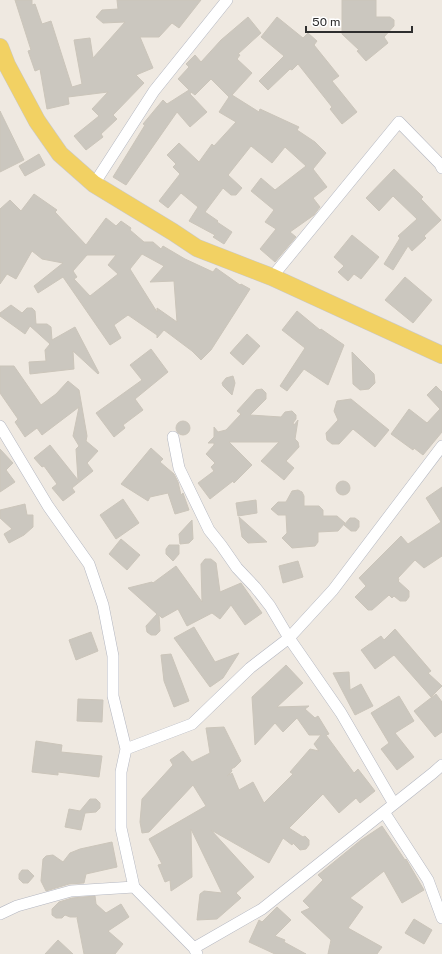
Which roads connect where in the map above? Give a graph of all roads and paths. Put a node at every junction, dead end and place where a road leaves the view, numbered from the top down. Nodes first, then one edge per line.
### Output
1 (227, 0) edge
2 (0, 47) edge
3 (442, 168) edge
4 (94, 184) junction
5 (272, 277) junction
6 (442, 355) edge
7 (0, 426) edge
8 (174, 437) dead end
9 (442, 446) edge
10 (289, 638) junction
11 (126, 749) junction
12 (442, 764) edge
13 (394, 804) junction
14 (384, 812) junction
15 (134, 887) junction
16 (0, 914) edge
17 (442, 918) edge
18 (195, 951) edge

1 - 4 street
2 - 4 main road
3 - 5 street
4 - 5 main road
5 - 6 main road
7 - 11 street
8 - 10 street
9 - 10 street
10 - 11 street
10 - 13 street
11 - 15 street
12 - 13 street
13 - 14 street
14 - 17 street
14 - 18 street
15 - 16 street
15 - 18 street

